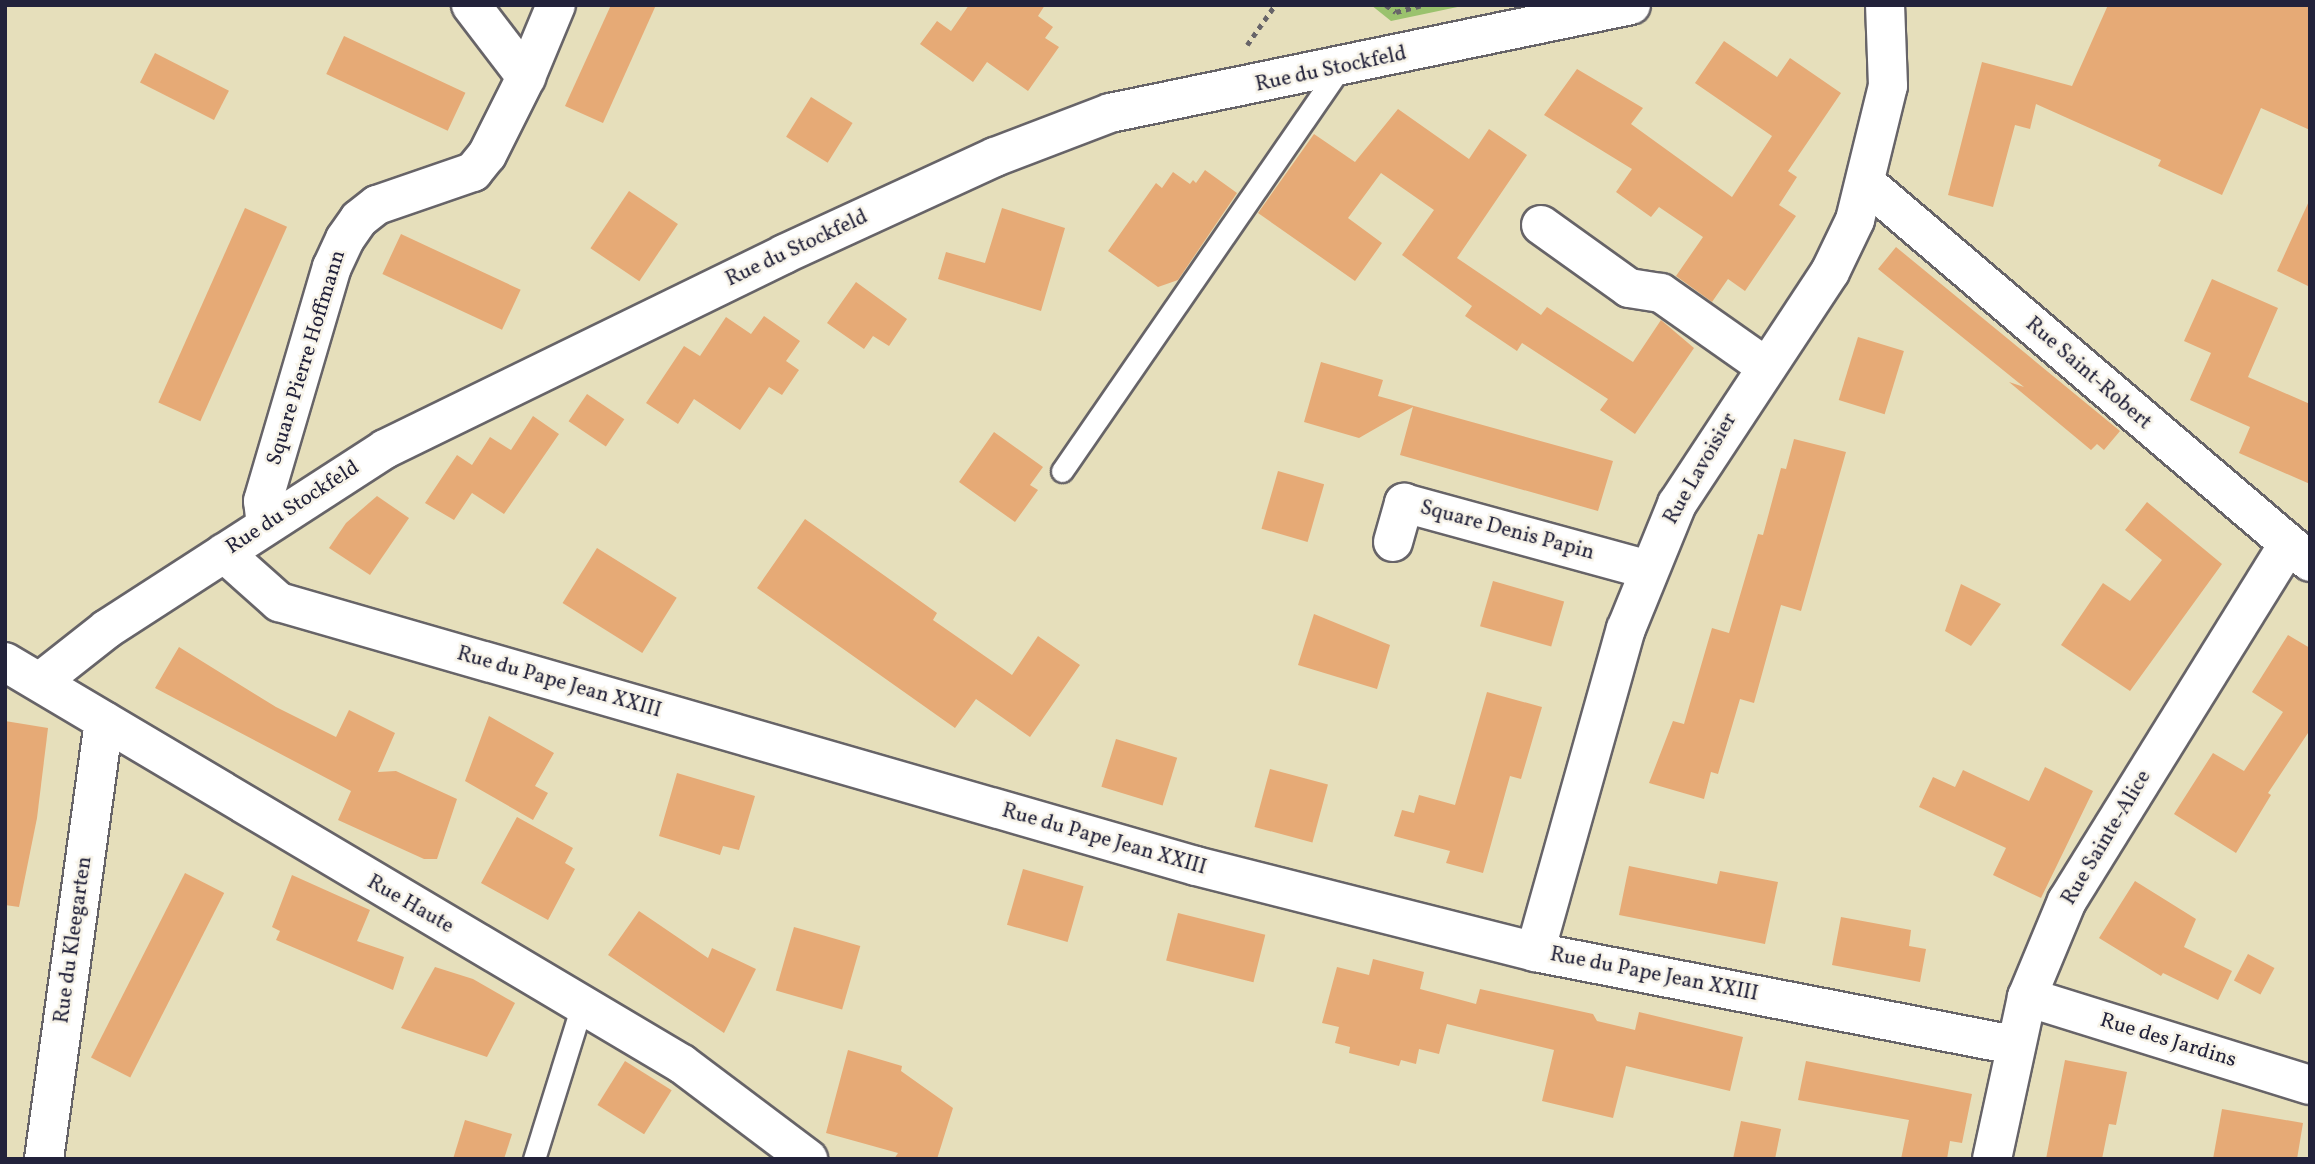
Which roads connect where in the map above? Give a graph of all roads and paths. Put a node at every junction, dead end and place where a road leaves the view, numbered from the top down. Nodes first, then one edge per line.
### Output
1 (471, 5) edge
2 (556, 5) edge
3 (1386, 5) edge
4 (1423, 5) edge
5 (1631, 5) edge
6 (1885, 5) edge
7 (1339, 69) junction
8 (526, 76) junction
9 (1867, 184) junction
10 (1541, 225) dead end
11 (1765, 366) junction
12 (1062, 471) dead end
13 (266, 525) junction
14 (1393, 542) dead end
15 (224, 553) junction
16 (2299, 554) edge
17 (1649, 570) junction
18 (5, 662) edge
19 (41, 681) junction
20 (104, 721) junction
21 (1535, 952) junction
22 (2027, 997) junction
23 (582, 1005) junction
24 (2014, 1045) junction
25 (2310, 1085) edge
26 (44, 1159) edge
27 (534, 1159) edge
28 (808, 1159) edge
29 (1992, 1159) edge

1 - 8 street
2 - 8 street, Square Pierre Hoffmann
3 - 4 path
5 - 7 street, Rue du Stockfeld
6 - 9 street, Rue Lavoisier
7 - 12 lane
7 - 13 street, Rue du Stockfeld
8 - 13 street, Square Pierre Hoffmann
9 - 11 street, Rue Lavoisier
9 - 16 street, Rue Saint-Robert
10 - 11 street
11 - 17 street, Rue Lavoisier
13 - 15 street, Rue du Stockfeld
14 - 17 street, Square Denis Papin
15 - 19 street, Rue du Stockfeld
15 - 21 street, Rue du Pape Jean XXIII
16 - 22 street, Rue Sainte-Alice
17 - 21 street, Rue Lavoisier
18 - 19 street, Rue Haute
19 - 20 street, Rue Haute
20 - 23 street, Rue Haute
20 - 26 street, Rue du Kleegarten
21 - 24 street, Rue du Pape Jean XXIII
22 - 24 street, Rue Sainte-Alice
22 - 25 street, Rue des Jardins
23 - 27 lane
23 - 28 street, Rue Haute
24 - 29 street, Rue Sainte-Alice

